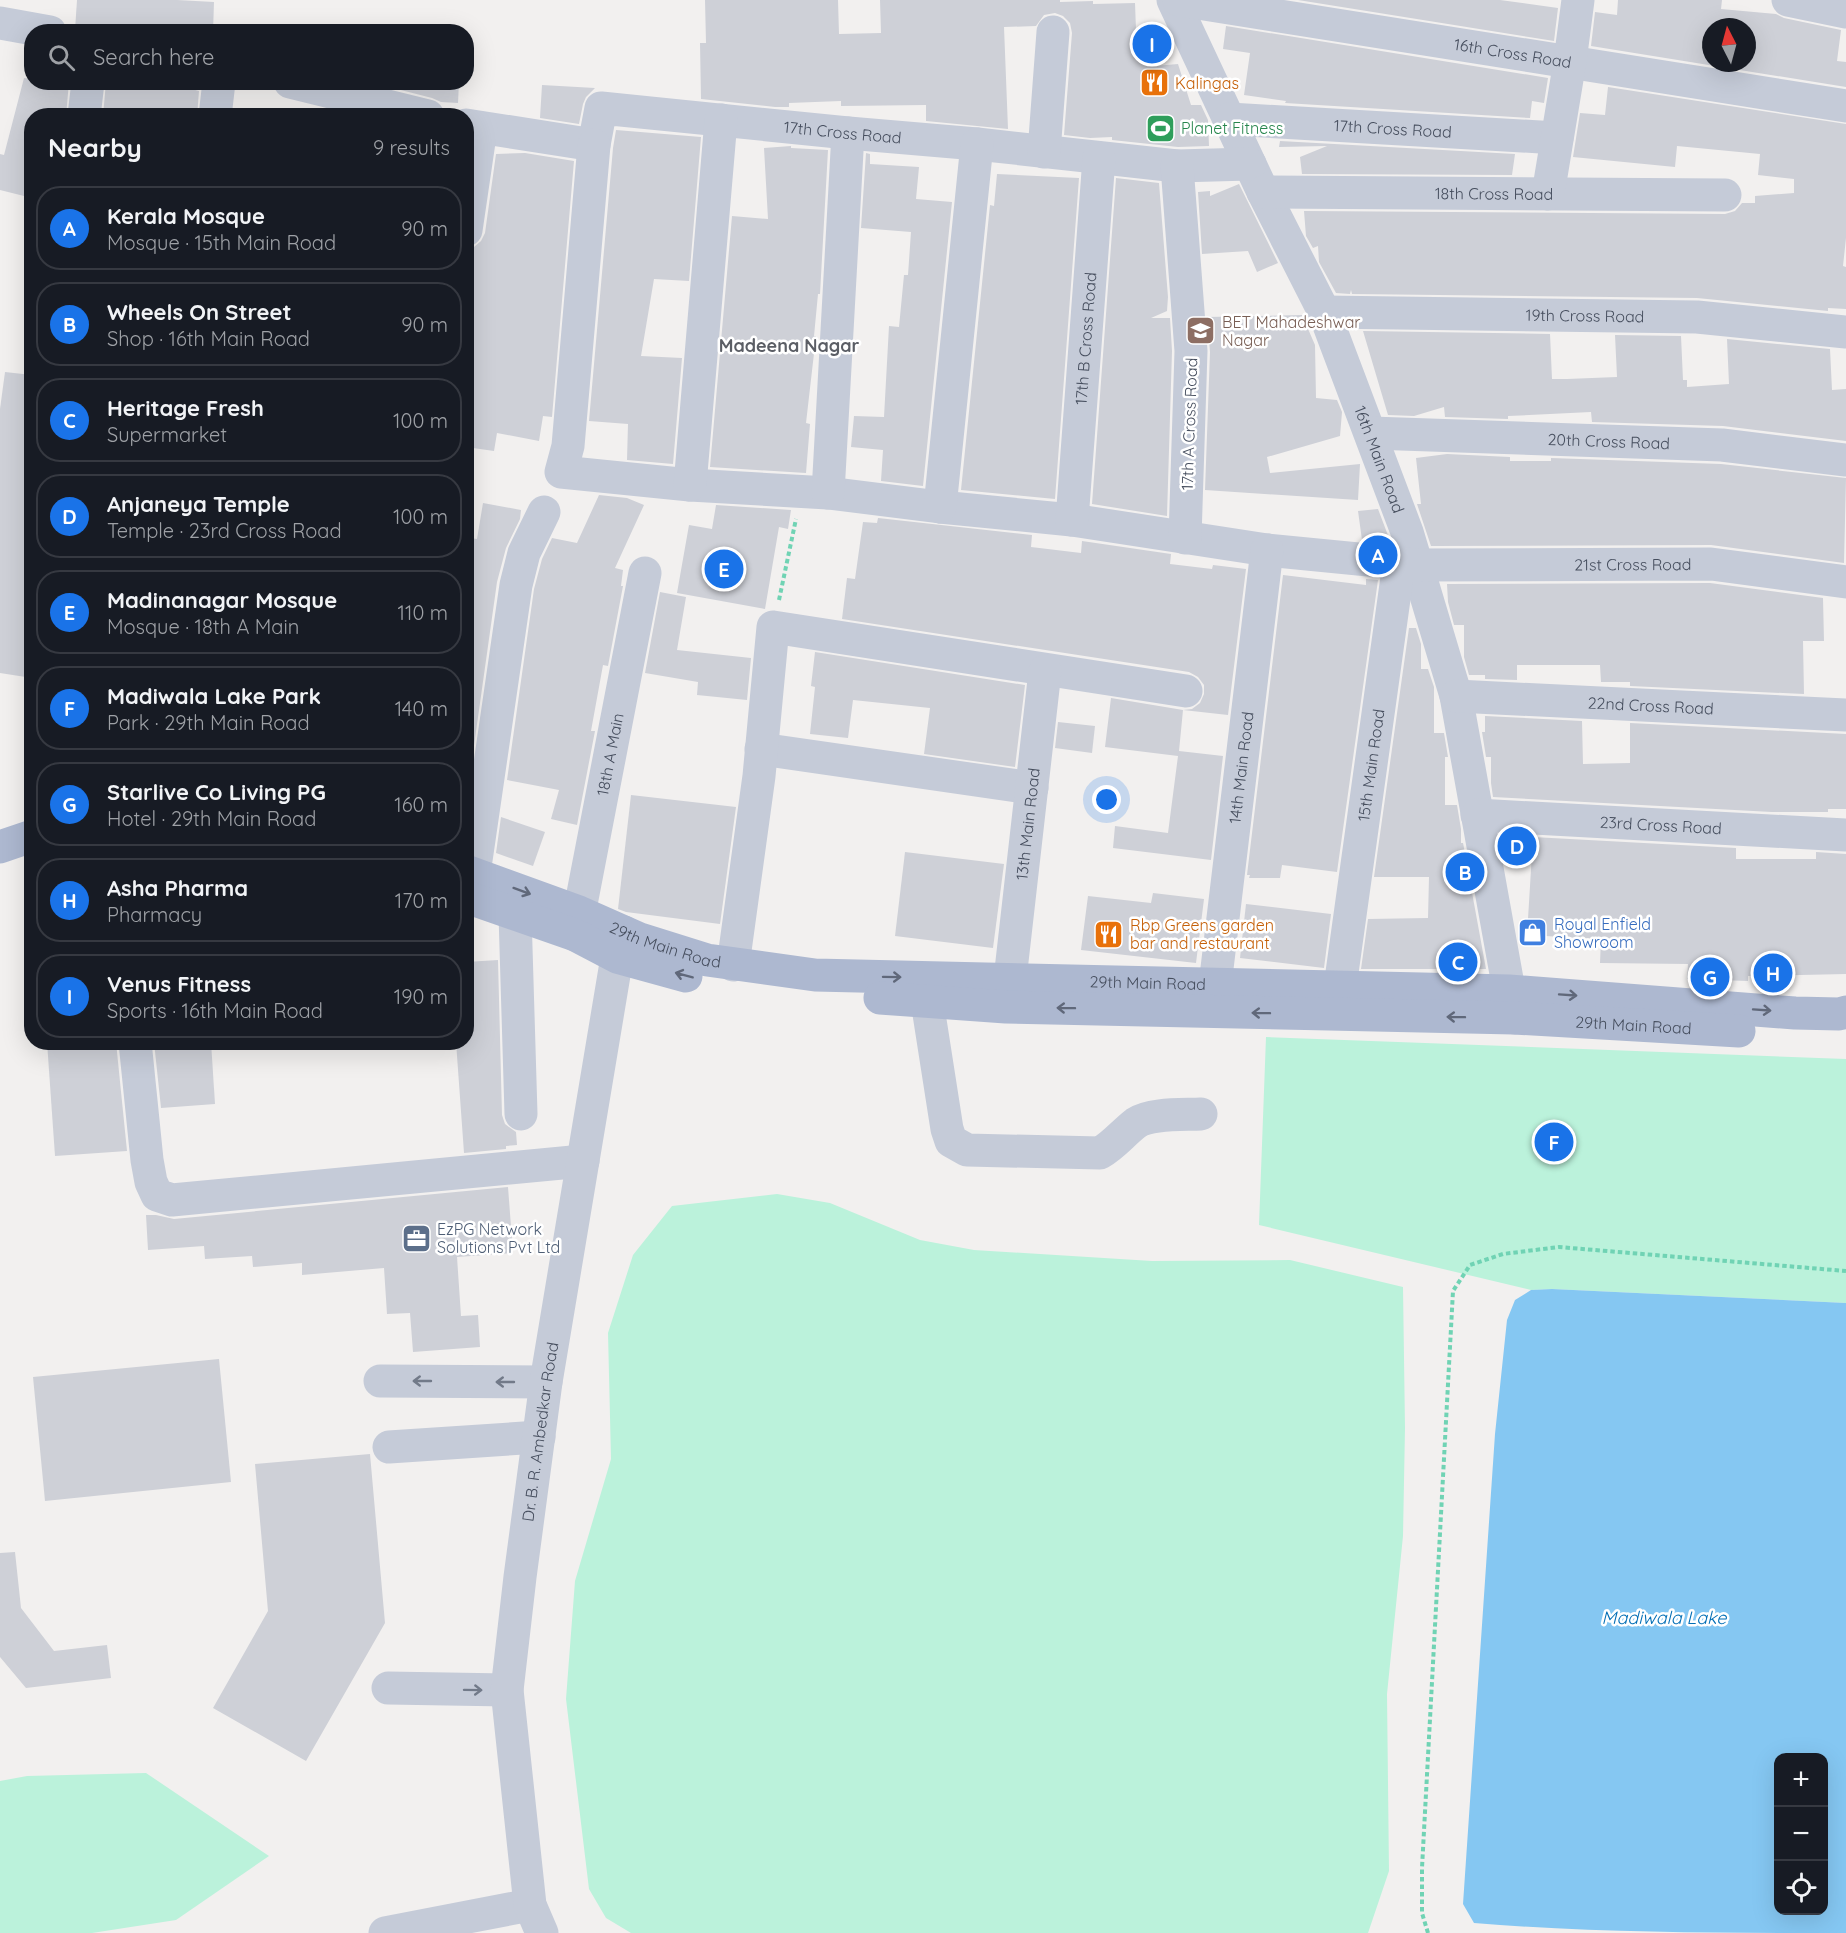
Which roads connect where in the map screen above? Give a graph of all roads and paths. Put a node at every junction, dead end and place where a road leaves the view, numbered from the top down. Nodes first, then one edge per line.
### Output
1 (1173, 0) edge
2 (1179, 0) edge
3 (1578, 0) edge
4 (1788, 0) edge
5 (1846, 12) edge
6 (0, 23) edge
7 (24, 27) edge
8 (1053, 32) dead end
9 (1570, 61) junction
10 (87, 90) edge
11 (218, 90) edge
12 (314, 90) edge
13 (1846, 106) edge
14 (85, 108) edge
15 (216, 108) edge
16 (367, 108) edge
17 (1229, 119) junction
18 (721, 120) junction
19 (474, 126) edge
20 (848, 133) junction
21 (1557, 138) junction
22 (976, 144) junction
23 (594, 145) junction
24 (1044, 152) junction
25 (1099, 158) junction
26 (1177, 166) junction
27 (1257, 178) junction
28 (1548, 194) junction
29 (1725, 195) dead end
30 (1324, 312) junction
31 (1846, 332) edge
32 (1371, 433) junction
33 (1846, 460) edge
34 (690, 485) junction
35 (815, 493) junction
36 (940, 507) junction
37 (544, 512) dead end
38 (1072, 520) junction
39 (1185, 538) junction
40 (1268, 550) junction
41 (1408, 564) junction
42 (645, 573) dead end
43 (1846, 582) edge
44 (773, 627) junction
45 (1046, 671) junction
46 (1186, 691) dead end
47 (1456, 696) junction
48 (1846, 715) edge
49 (761, 749) junction
50 (1032, 788) junction
51 (1477, 815) junction
52 (24, 816) edge
53 (0, 824) edge
54 (1846, 835) edge
55 (24, 839) edge
56 (0, 848) edge
57 (474, 850) edge
58 (474, 883) edge
59 (474, 885) edge
60 (515, 914) junction
61 (577, 923) junction
62 (621, 945) junction
63 (733, 965) junction
64 (1010, 979) junction
65 (1215, 985) junction
66 (1340, 987) junction
67 (927, 1001) junction
68 (1512, 1005) junction
69 (1846, 1012) edge
70 (1846, 1034) edge
71 (136, 1050) edge
72 (520, 1114) dead end
73 (1201, 1114) dead end
74 (583, 1161) junction
75 (1846, 1271) edge
76 (380, 1381) dead end
77 (546, 1382) junction
78 (539, 1437) junction
79 (389, 1447) dead end
80 (388, 1688) dead end
81 (507, 1690) junction
82 (536, 1919) edge
83 (385, 1933) edge
84 (1428, 1933) edge

1 - 17 street, 16th Main Road
2 - 9 street, 16th Cross Road
3 - 9 street
4 - 5 street
6 - 7 street
8 - 24 street
9 - 13 street, 16th Cross Road
9 - 21 street
10 - 14 street
11 - 15 street
12 - 16 street
17 - 21 street, 17th Cross Road
17 - 27 street, 16th Main Road
18 - 20 street, 17th Cross Road
18 - 23 street, 17th Cross Road
18 - 34 street
19 - 23 street
20 - 22 street, 17th Cross Road
20 - 35 street
21 - 28 street
22 - 24 street, 17th Cross Road
22 - 36 street
23 - 34 street, 21st Cross Road
24 - 25 street, 17th Cross Road
25 - 26 street, 17th Cross Road
25 - 38 street, 17th B Cross Road
26 - 27 street, 17th Cross Road
26 - 39 street, 17th A Cross Road
27 - 28 street, 18th Cross Road
27 - 30 street, 16th Main Road
28 - 29 street, 18th Cross Road
30 - 31 street, 19th Cross Road
30 - 32 street, 16th Main Road
32 - 33 street, 20th Cross Road
32 - 41 street, 16th Main Road
34 - 35 street, 21st Cross Road
35 - 36 street, 21st Cross Road
35 - 44 path
36 - 38 street, 21st Cross Road
37 - 57 street
38 - 39 street, 21st Cross Road
39 - 40 street, 21st Cross Road
40 - 41 street, 21st Cross Road
40 - 65 street, 14th Main Road
41 - 43 street, 21st Cross Road
41 - 47 street, 16th Main Road
41 - 66 street, 15th Main Road
42 - 61 street, 18th A Main
44 - 45 street
44 - 49 street
45 - 46 street
45 - 50 street, 13th Main Road
47 - 48 street, 22nd Cross Road
47 - 51 street, 16th Main Road
49 - 50 street
49 - 63 street
50 - 64 street, 13th Main Road
51 - 54 street, 23rd Cross Road
51 - 68 street, 16th Main Road
52 - 53 main road
55 - 56 main road
58 -> 61 main road, 29th Main Road
59 - 60 main road, 29th Main Road
60 - 61 main road, 29th Main Road
60 - 72 street
61 - 62 main road, 29th Main Road
62 - 63 main road, 29th Main Road
67 -> 62 main road, 29th Main Road
62 - 74 street, Dr. B. R. Ambedkar Road
63 -> 64 main road, 29th Main Road
64 - 65 main road, 29th Main Road
65 - 66 main road, 29th Main Road
66 - 68 main road, 29th Main Road
68 -> 67 main road, 29th Main Road
67 - 73 street
68 -> 69 main road, 29th Main Road
68 - 70 main road, 29th Main Road
71 - 74 street
74 - 77 street, Dr. B. R. Ambedkar Road
75 - 84 path
77 -> 76 street
77 - 78 street, Dr. B. R. Ambedkar Road
78 - 79 street
78 - 81 street, Dr. B. R. Ambedkar Road
80 -> 81 street
81 - 82 street, Dr. B. R. Ambedkar Road
82 - 83 street

